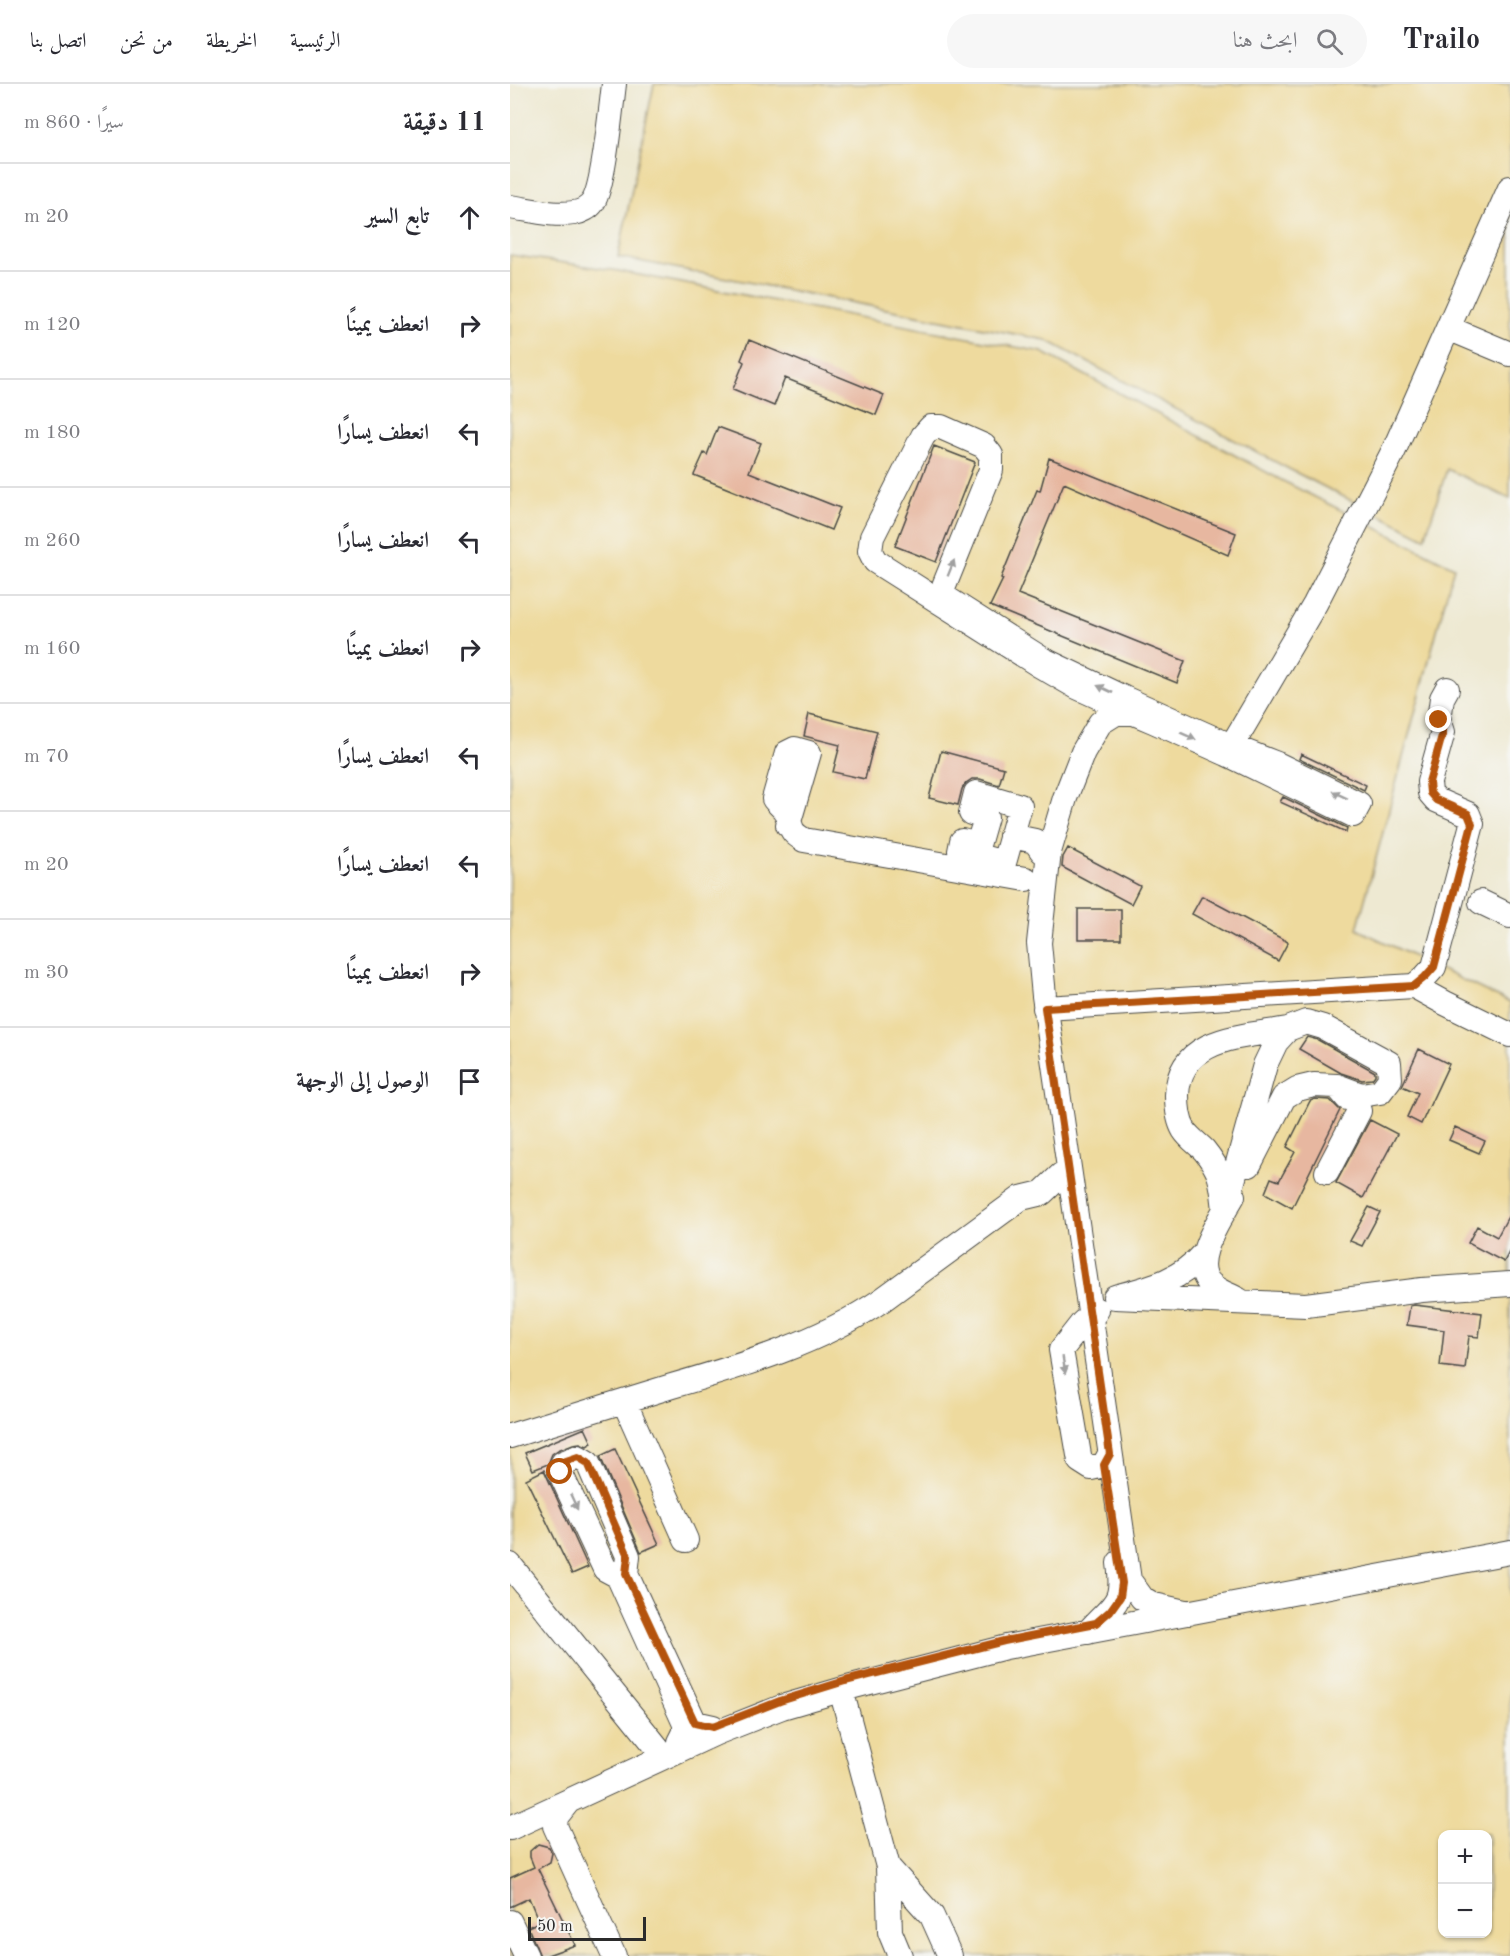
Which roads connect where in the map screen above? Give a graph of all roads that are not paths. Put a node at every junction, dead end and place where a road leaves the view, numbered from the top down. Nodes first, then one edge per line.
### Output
1 (614, 84) edge
2 (1510, 188) edge
3 (510, 207) edge
4 (1448, 328) junction
5 (1510, 354) edge
6 (1077, 687) junction
7 (1447, 689) dead end
8 (1134, 713) junction
9 (1229, 750) junction
10 (789, 825) dead end
11 (1011, 836) dead end
12 (1041, 843) junction
13 (1034, 882) junction
14 (1481, 902) dead end
15 (1510, 916) edge
16 (1414, 986) junction
17 (1045, 1008) junction
18 (1288, 1029) junction
19 (1510, 1035) edge
20 (1337, 1086) junction
21 (1380, 1092) junction
22 (1359, 1111) junction
23 (1328, 1172) dead end
24 (1061, 1175) junction
25 (1226, 1210) junction
26 (1203, 1254) junction
27 (1083, 1270) junction
28 (1510, 1284) edge
29 (1115, 1298) junction
30 (1243, 1302) junction
31 (1087, 1321) junction
32 (624, 1401) junction
33 (510, 1436) edge
34 (1107, 1459) junction
35 (686, 1540) dead end
36 (1510, 1545) edge
37 (1510, 1552) edge
38 (510, 1565) edge
39 (1182, 1611) junction
40 (1092, 1627) junction
41 (841, 1692) junction
42 (713, 1727) junction
43 (670, 1747) junction
44 (567, 1803) junction
45 (516, 1823) edge
46 (888, 1867) junction
47 (510, 1922) edge
48 (526, 1956) edge
49 (607, 1956) edge
50 (614, 1956) edge
51 (900, 1956) edge
52 (950, 1956) edge

1 - 3 street
2 - 4 street
4 - 5 street
4 - 9 street
6 - 8 street
9 -> 6 street
6 - 12 street
7 - 16 street
8 -> 9 street
8 - 17 street
10 - 13 street
11 - 12 street
12 - 13 street
13 - 24 street
14 - 15 street
16 - 17 street
16 - 19 street
17 - 27 street
18 - 21 street
18 - 25 street
18 - 25 street
20 - 21 street
20 - 22 street
20 - 25 street
21 - 22 street
22 - 23 street
24 - 31 street
24 - 32 street
25 - 26 street
26 - 29 street
26 - 30 street
27 - 29 street
27 - 31 street
28 - 30 street
29 - 30 street
29 - 31 street
31 - 34 street
32 - 33 street
32 - 35 street
34 - 39 street
34 - 40 street
36 - 39 street
37 - 39 street
38 - 43 street
39 - 40 street
40 - 41 street
40 - 42 street
41 - 44 street
41 - 46 street
42 - 43 street
42 -> 43 street
43 - 45 street
44 - 45 street
44 - 50 street
45 - 49 street
46 - 51 street
46 - 52 street
47 - 48 street

